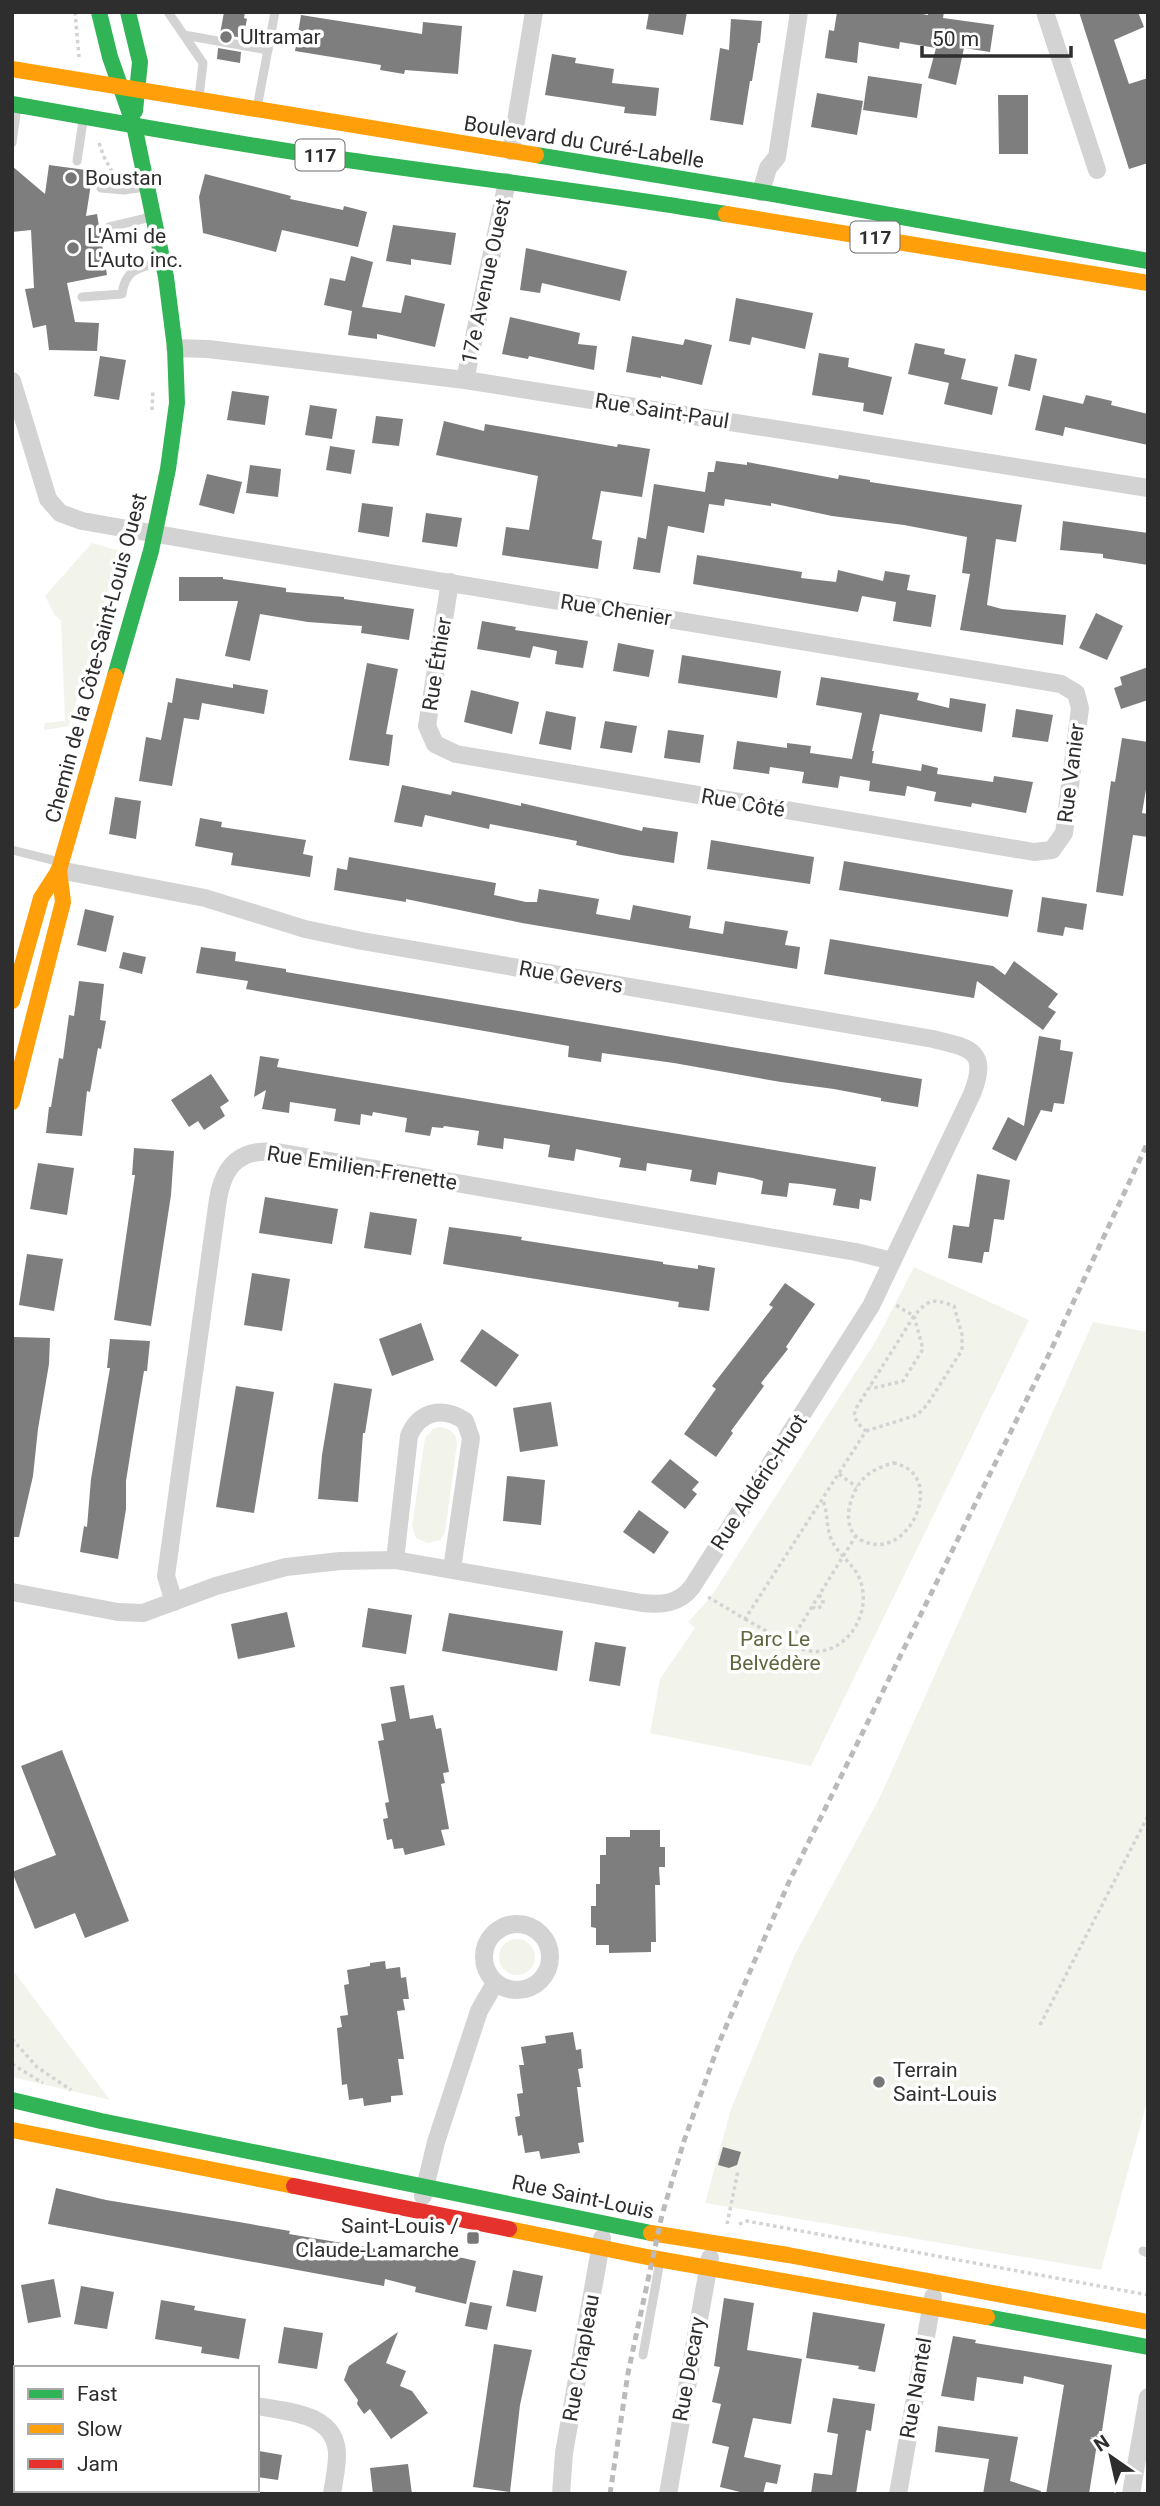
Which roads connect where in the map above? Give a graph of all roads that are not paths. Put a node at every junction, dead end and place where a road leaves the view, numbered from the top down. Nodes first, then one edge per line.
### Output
1 (99, 12) edge
2 (128, 12) edge
3 (168, 12) edge
4 (275, 12) edge
5 (534, 12) edge
6 (799, 12) edge
7 (1045, 12) edge
8 (184, 36) junction
9 (268, 50) junction
10 (12, 69) edge
11 (121, 87) junction
12 (137, 90) junction
13 (199, 100) junction
14 (15, 104) edge
15 (256, 110) junction
16 (84, 116) junction
17 (134, 125) junction
18 (12, 143) edge
19 (511, 151) junction
20 (77, 160) dead end
21 (1097, 170) dead end
22 (507, 182) junction
23 (147, 187) junction
24 (101, 188) dead end
25 (761, 192) junction
26 (153, 217) junction
27 (109, 227) dead end
28 (163, 261) junction
29 (1148, 261) edge
30 (1148, 283) edge
31 (82, 297) dead end
32 (175, 348) junction
33 (465, 380) junction
34 (12, 382) edge
35 (1148, 488) edge
36 (155, 534) junction
37 (450, 582) junction
38 (1076, 693) joint
39 (435, 744) joint
40 (12, 850) edge
41 (1052, 850) joint
42 (60, 866) junction
43 (12, 1001) edge
44 (12, 1102) edge
45 (940, 1157) joint
46 (892, 1261) junction
47 (395, 1560) junction
48 (452, 1569) junction
49 (12, 1592) edge
50 (174, 1602) junction
51 (495, 1983) dead end
52 (12, 2100) edge
53 (12, 2130) edge
54 (425, 2187) junction
55 (421, 2210) junction
56 (606, 2223) junction
57 (712, 2244) junction
58 (600, 2248) junction
59 (660, 2259) junction
60 (708, 2267) junction
61 (936, 2283) junction
62 (931, 2307) junction
63 (1148, 2322) edge
64 (1148, 2347) edge
65 (643, 2355) dead end
66 (1148, 2397) edge
67 (259, 2406) edge
68 (332, 2494) edge
69 (561, 2494) edge
70 (668, 2494) edge
71 (898, 2494) edge
72 (1131, 2494) edge

1 - 11 street
2 - 12 street
3 - 8 lane
4 - 9 lane
5 - 19 street
6 - 25 street
7 - 21 street
8 - 9 lane
8 - 13 lane
9 - 15 lane
10 - 11 street, Boulevard du Curé-Labelle / 117
11 - 12 street, Boulevard du Curé-Labelle / 117
11 - 17 street
12 - 13 street, Boulevard du Curé-Labelle / 117
12 - 17 street
13 - 15 street, Boulevard du Curé-Labelle / 117
14 - 16 street, 117
14 - 18 lane
15 - 19 street, Boulevard du Curé-Labelle / 117
16 - 17 street, 117
16 - 20 lane
17 - 22 street, 117
17 - 23 street, Chemin de la Côte-Saint-Louis Ouest
19 - 25 street, Boulevard du Curé-Labelle / 117
22 - 30 street, 117
22 - 33 street, 17e Avenue Ouest
23 - 24 lane
23 - 26 street, Chemin de la Côte-Saint-Louis Ouest
25 - 29 street, Boulevard du Curé-Labelle / 117
26 - 27 lane
26 - 28 street, Chemin de la Côte-Saint-Louis Ouest
28 - 31 lane
28 - 32 street, Chemin de la Côte-Saint-Louis Ouest
32 - 33 street, Rue Saint-Paul
32 - 36 street, Chemin de la Côte-Saint-Louis Ouest
33 - 35 street, Rue Saint-Paul
34 - 36 street, Rue Chenier
36 - 37 street, Rue Chenier
36 - 42 street, Chemin de la Côte-Saint-Louis Ouest
37 - 38 street, Rue Chenier
37 - 39 street, Rue Éthier
38 - 41 street, Rue Vanier
39 - 41 street, Rue Côté
40 - 42 lane
42 - 43 street, Chemin de la Côte-Saint-Louis Ouest
42 - 44 street, Chemin de la Côte-Saint-Louis Ouest
42 - 45 street, Rue Gevers
45 - 46 street, Rue Aldéric-Huot
46 - 48 street, Rue Aldéric-Huot
46 - 50 street, Rue Emilien-Frenette
47 - 48 street, Rue Aldéric-Huot
47 - 48 street
47 - 50 street, Rue Aldéric-Huot
49 - 50 street, Rue Aldéric-Huot
51 - 54 street
52 - 54 street, Rue Saint-Louis
53 - 55 street
54 - 55 street
54 - 56 street, Rue Saint-Louis
55 - 58 street
56 - 57 street, Rue Saint-Louis
56 - 58 street, Rue Chapleau
57 - 60 street, Rue Decary
57 - 61 street, Rue Saint-Louis
58 - 59 street
58 - 69 street, Rue Chapleau
59 - 60 street
59 - 65 lane
60 - 62 street
60 - 70 street, Rue Decary
61 - 62 street, Rue Nantel
61 - 63 street, Rue Saint-Louis
62 - 64 street
62 - 71 street, Rue Nantel
66 - 72 street
67 - 68 street

